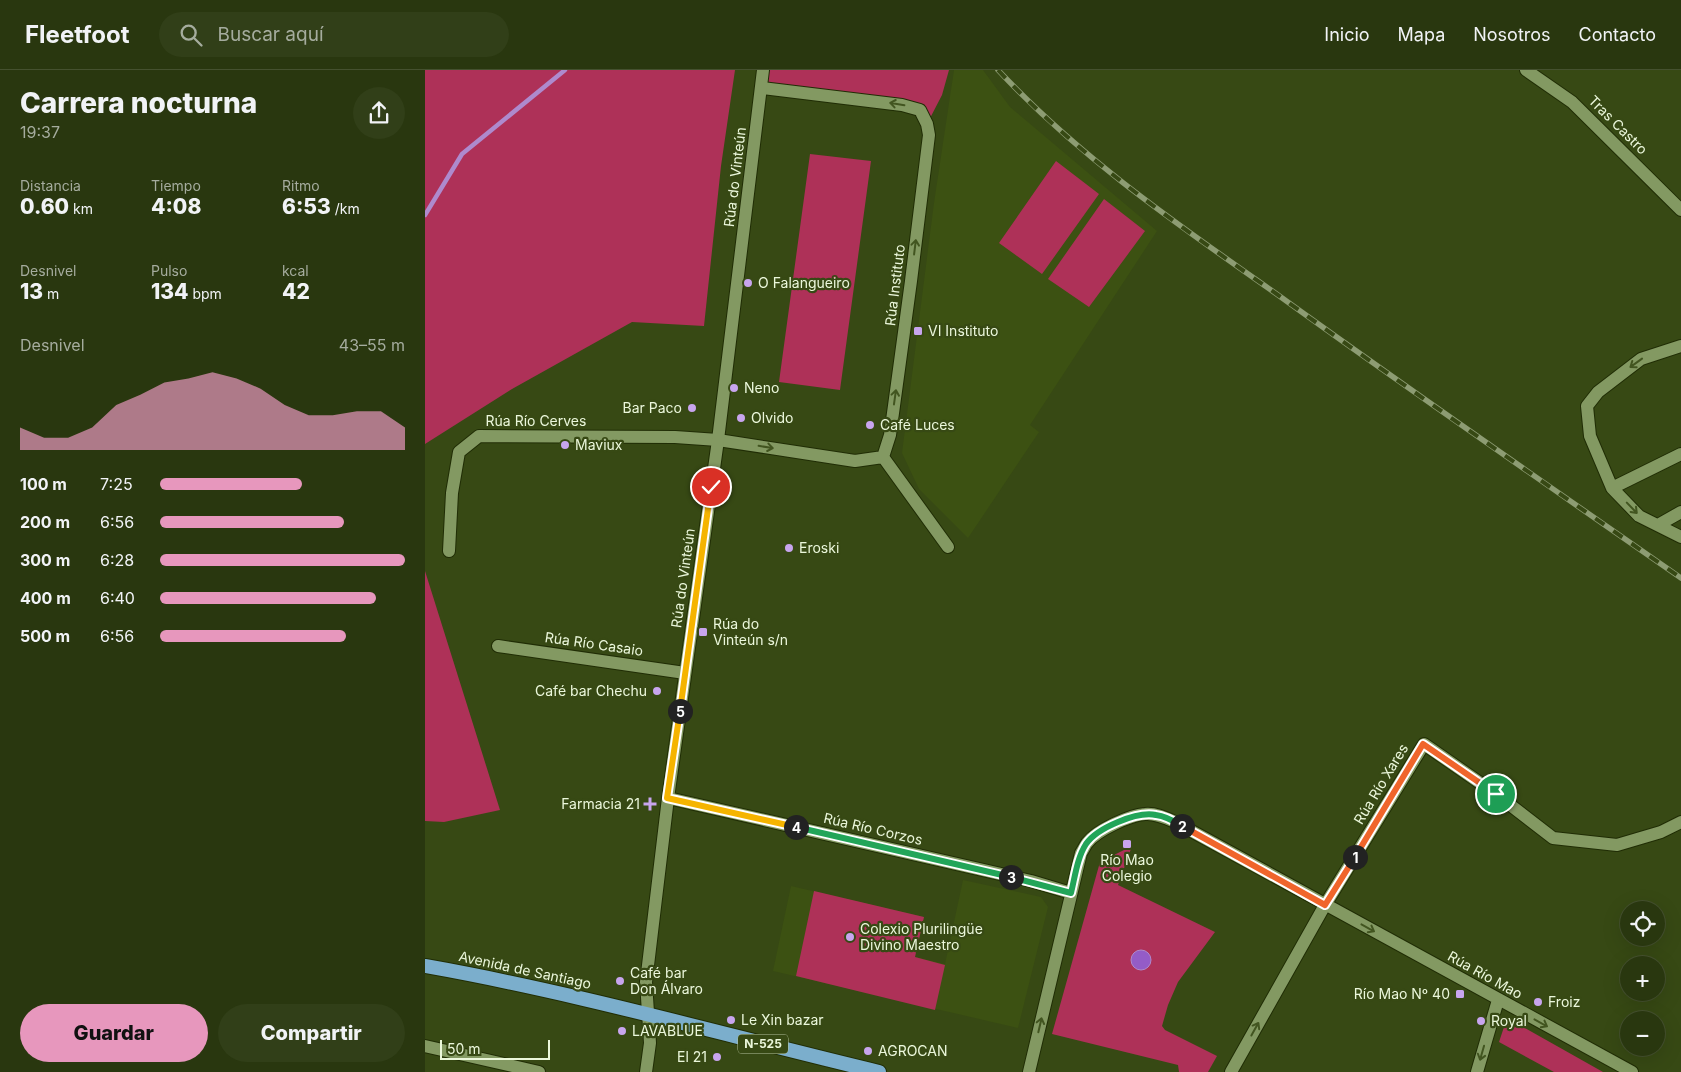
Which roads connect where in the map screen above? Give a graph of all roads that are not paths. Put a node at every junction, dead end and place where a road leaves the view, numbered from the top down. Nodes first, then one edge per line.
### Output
1 (765, 70) edge
2 (1526, 70) edge
3 (762, 88) junction
4 (1681, 210) edge
5 (1681, 346) edge
6 (718, 440) junction
7 (1681, 454) edge
8 (883, 457) junction
9 (1612, 488) junction
10 (1681, 512) edge
11 (1658, 525) junction
12 (1681, 537) edge
13 (948, 546) dead end
14 (449, 551) dead end
15 (498, 646) dead end
16 (685, 673) junction
17 (667, 798) junction
18 (1681, 822) edge
19 (1071, 893) junction
20 (1325, 905) junction
21 (425, 966) edge
22 (1498, 1000) junction
23 (647, 1014) junction
24 (425, 1046) edge
25 (539, 1072) edge
26 (646, 1072) edge
27 (879, 1072) edge
28 (1029, 1072) edge
29 (1231, 1072) edge
30 (1477, 1072) edge
31 (1631, 1072) edge

1 - 3 street, Rúa do Vinteún
2 - 4 street, Tras Castro
3 - 6 street, Rúa do Vinteún
8 -> 3 street, Rúa Instituto
5 -> 9 street
6 -> 8 street
6 - 14 street, Rúa Río Cerves
6 - 16 street, Rúa do Vinteún
7 - 9 street
8 - 13 street
9 -> 11 street
10 - 11 street
11 - 12 street
15 - 16 street, Rúa Río Casaio
16 - 17 street, Rúa do Vinteún
17 - 19 street, Rúa Río Corzos
17 - 23 street, Rúa do Vinteún
18 - 20 street, Rúa Río Xares
19 - 20 street, Rúa Río Mao
28 -> 19 street, Rúa Río Mao
20 -> 22 street, Rúa Río Mao
29 -> 20 street, Rúa Río Xares
21 - 23 highway, Avenida de Santiago / N-525
22 -> 30 street
22 -> 31 street, Rúa Río Mao
23 - 26 street, Rúa do Vinteún
23 - 27 highway, Avenida de Santiago / N-525
24 - 25 street

